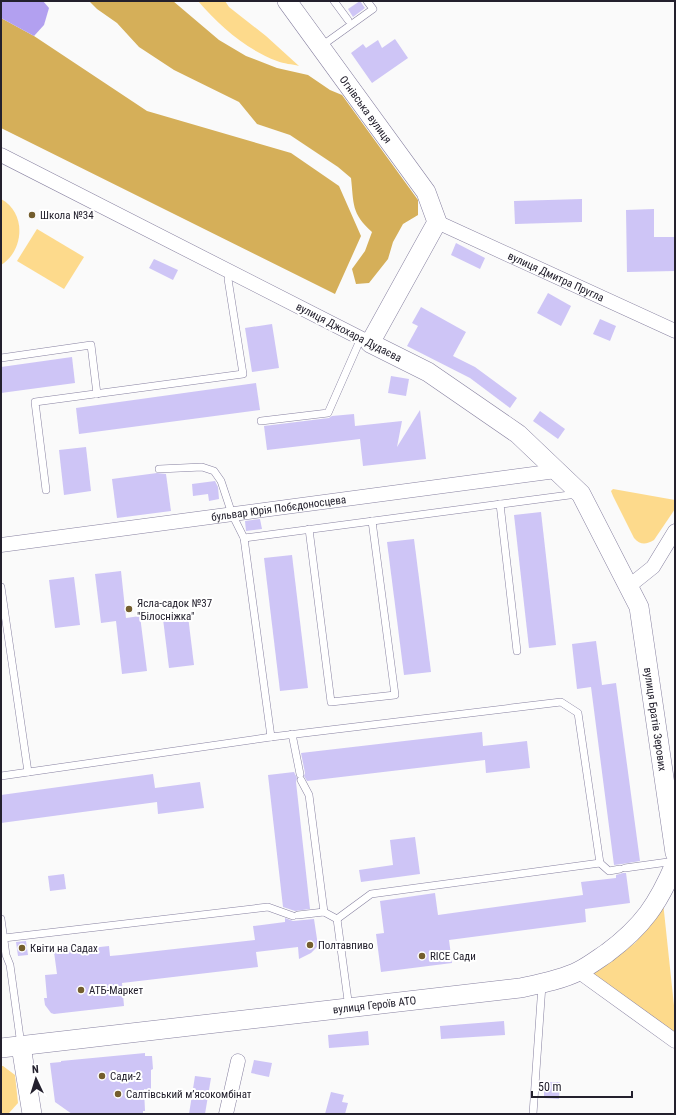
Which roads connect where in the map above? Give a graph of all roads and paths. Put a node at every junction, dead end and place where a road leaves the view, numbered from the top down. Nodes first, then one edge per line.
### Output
1 (287, 1) edge
2 (334, 1) edge
3 (367, 1) edge
4 (348, 20) dead end
5 (320, 47) junction
6 (1, 155) edge
7 (437, 222) junction
8 (231, 272) junction
9 (675, 331) edge
10 (365, 340) junction
11 (1, 358) edge
12 (97, 394) junction
13 (260, 421) dead end
14 (159, 469) dead end
15 (556, 471) junction
16 (46, 490) dead end
17 (581, 494) junction
18 (500, 504) junction
19 (232, 514) junction
20 (372, 521) junction
21 (309, 529) junction
22 (675, 531) edge
23 (244, 538) junction
24 (1, 545) edge
25 (1, 587) edge
26 (628, 587) junction
27 (517, 651) dead end
28 (292, 734) junction
29 (271, 737) junction
30 (28, 772) junction
31 (1, 776) edge
32 (675, 853) edge
33 (675, 862) edge
34 (600, 863) junction
35 (324, 912) junction
36 (1, 919) edge
37 (337, 919) junction
38 (4, 938) junction
39 (4, 956) edge
40 (578, 971) junction
41 (543, 983) junction
42 (349, 1008) junction
43 (675, 1041) edge
44 (21, 1046) junction
45 (1, 1048) edge
46 (238, 1060) dead end
47 (32, 1114) edge
48 (226, 1114) edge
49 (533, 1114) edge

1 - 5 street, Огнівська вулиця
2 - 4 lane
3 - 5 lane
5 - 7 street, Огнівська вулиця
6 - 8 street, вулиця Джохара Дудаєва
7 - 9 street, вулиця Дмитра Пругла
7 - 10 street
8 - 10 street, вулиця Джохара Дудаєва
8 - 12 lane
10 - 13 lane
10 - 15 street, вулиця Джохара Дудаєва
11 - 12 lane
12 - 16 lane
14 - 19 lane
15 - 17 street, вулиця Джохара Дудаєва
15 - 19 street, бульвар Юрія Побєдоносцева
17 - 18 lane
17 - 26 street, вулиця Джохара Дудаєва
18 - 20 lane
18 - 27 lane
19 - 23 lane
19 - 24 street, бульвар Юрія Побєдоносцева
20 - 21 lane
20 - 21 lane
21 - 23 lane
22 - 26 street
23 - 29 lane
25 - 30 lane
26 - 32 street, вулиця Братів Зерових
28 - 29 lane
28 - 34 lane
28 - 35 lane
29 - 30 lane
30 - 31 lane
33 - 34 lane
33 - 40 street, вулиця Героїв АТО
34 - 37 lane
35 - 37 lane
35 - 38 lane
36 - 38 lane
37 - 42 lane
38 - 39 lane
39 - 44 lane
40 - 41 street, вулиця Героїв АТО
40 - 43 street
41 - 42 street, вулиця Героїв АТО
41 - 49 lane
42 - 44 street, вулиця Героїв АТО
44 - 45 street, вулиця Героїв АТО
44 - 47 street
46 - 48 street

